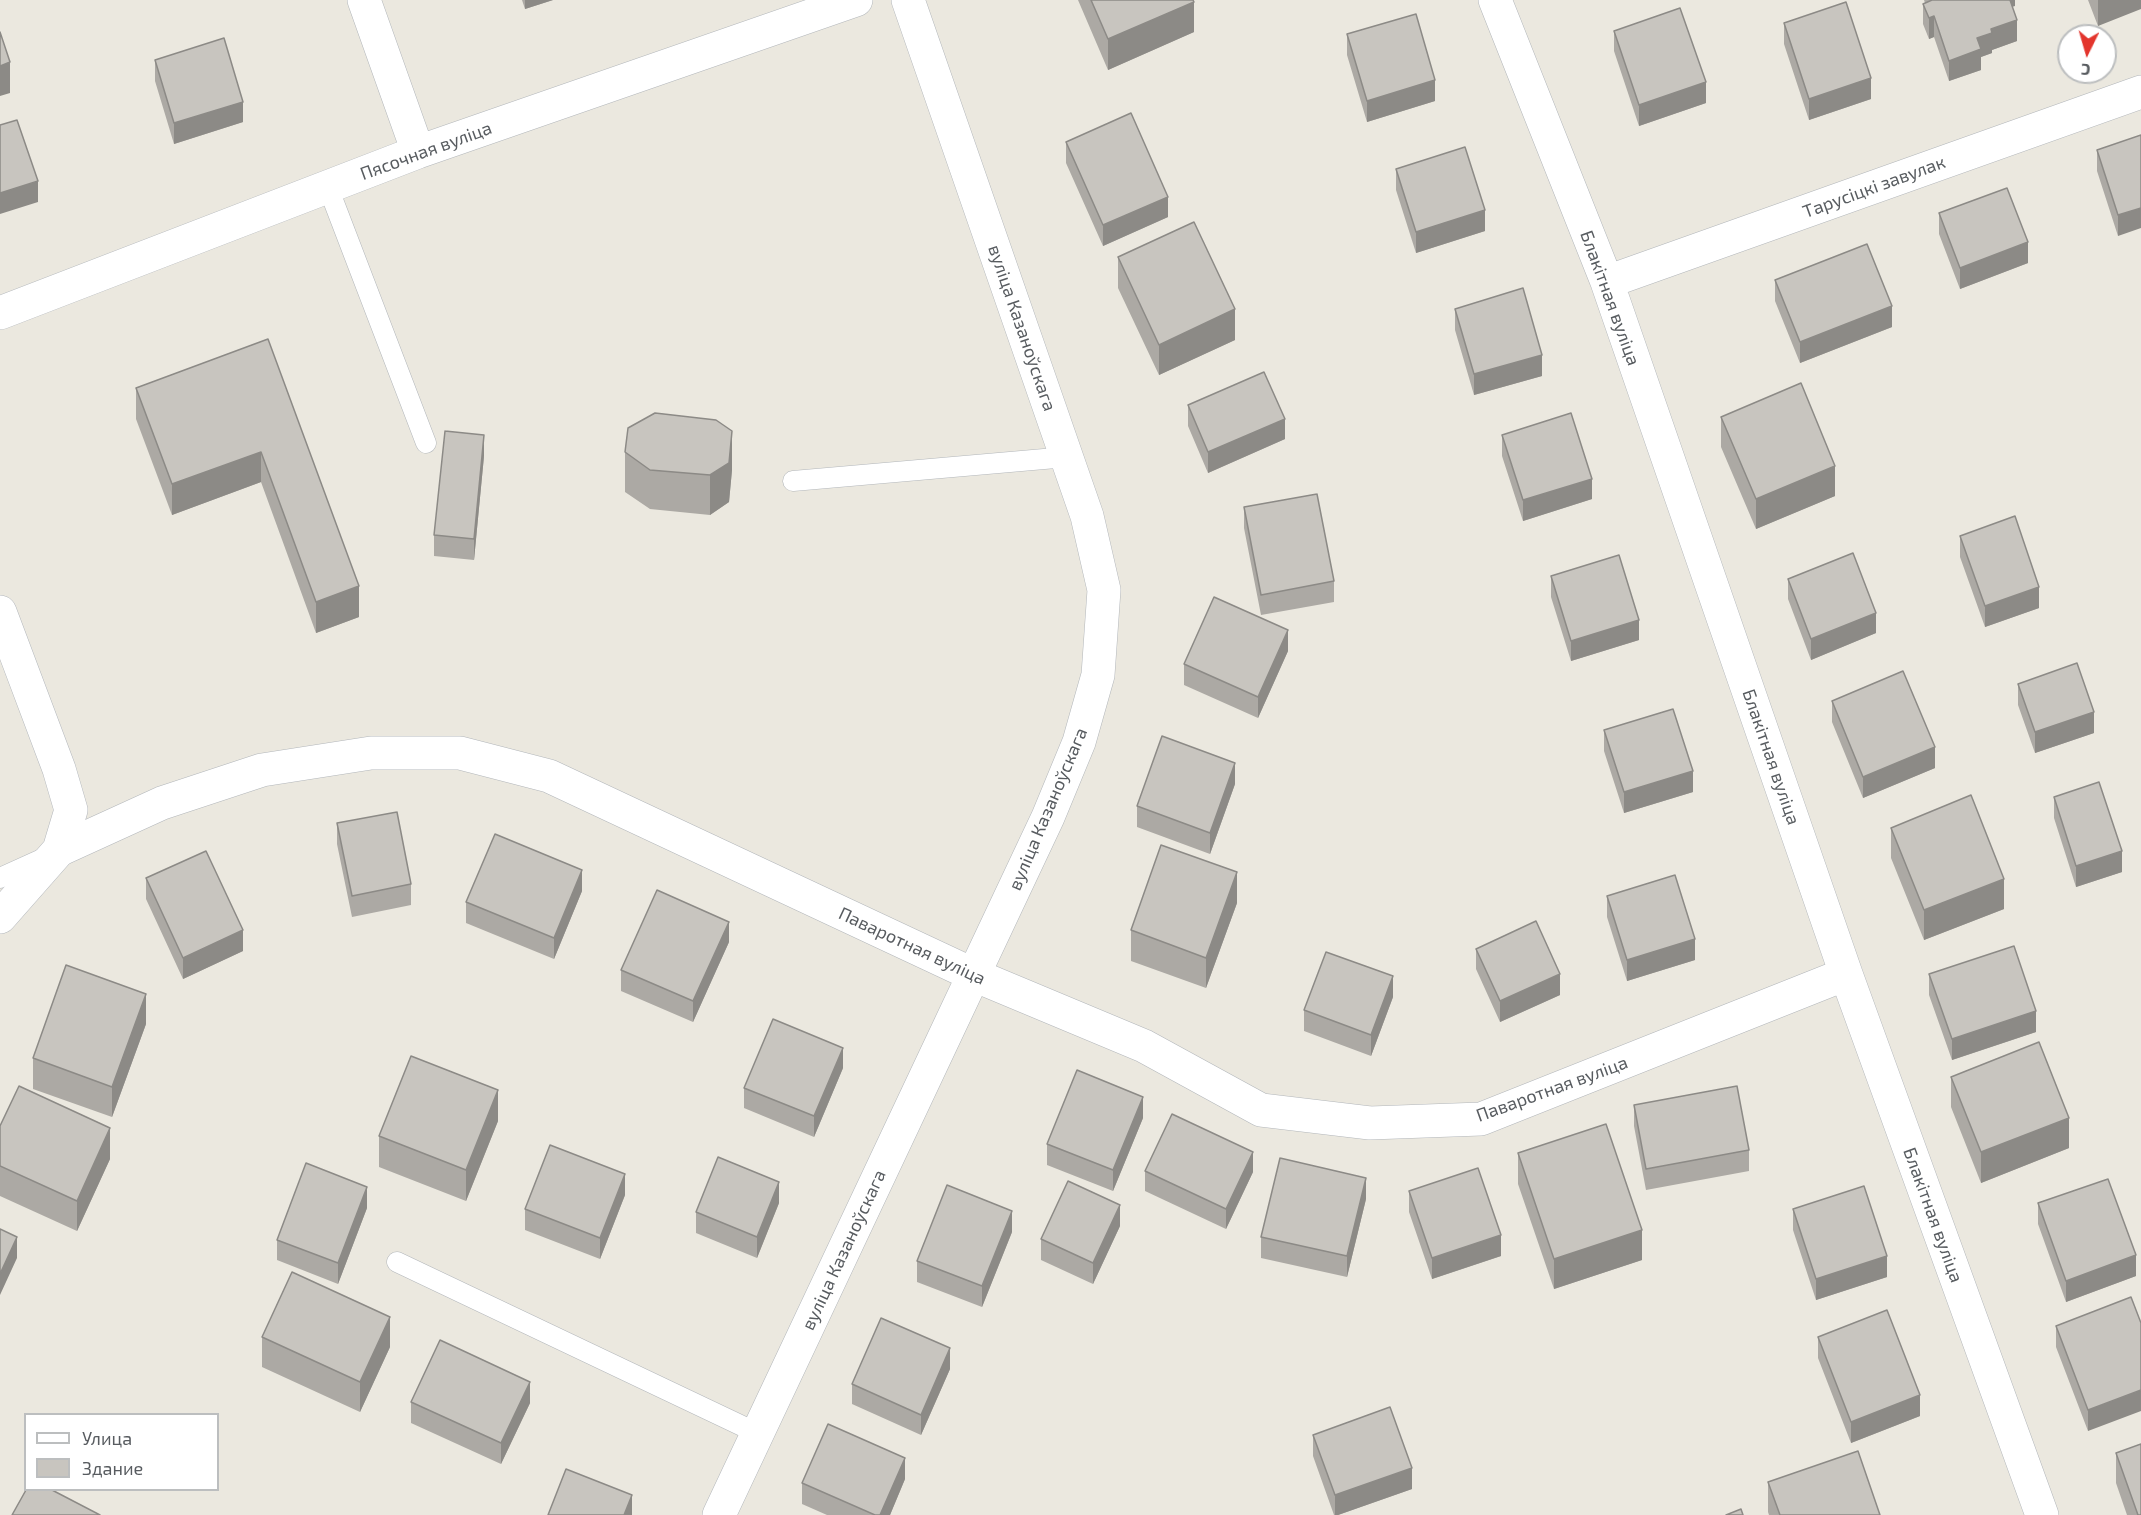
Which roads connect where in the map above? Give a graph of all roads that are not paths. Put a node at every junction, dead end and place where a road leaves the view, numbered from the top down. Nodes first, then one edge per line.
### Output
1 (364, 0) edge
2 (856, 0) edge
3 (908, 0) edge
4 (1495, 0) edge
5 (2141, 93) edge
6 (418, 153) junction
7 (328, 187) junction
8 (1606, 282) junction
9 (0, 313) edge
10 (426, 442) dead end
11 (1067, 457) junction
12 (793, 481) dead end
13 (0, 612) edge
14 (59, 850) junction
15 (0, 878) edge
16 (0, 917) edge
17 (1846, 974) junction
18 (974, 975) junction
19 (397, 1262) dead end
20 (757, 1433) junction
21 (719, 1515) edge
22 (2042, 1515) edge

1 - 6 street
2 - 6 street, Пясочная вуліца
3 - 11 street, вуліца Казаноўскага
4 - 8 street, Блакітная вуліца
5 - 8 street, Тарусіцкі завулак
6 - 7 street, Пясочная вуліца
7 - 9 street, Пясочная вуліца
7 - 10 lane
8 - 17 street, Блакітная вуліца
11 - 12 lane
11 - 18 street, вуліца Казаноўскага
13 - 14 street
14 - 15 lane
14 - 16 street, Паваротная вуліца
14 - 18 street, Паваротная вуліца
17 - 18 street, Паваротная вуліца
17 - 22 street, Блакітная вуліца
18 - 20 street, вуліца Казаноўскага
19 - 20 lane
20 - 21 street, вуліца Казаноўскага

